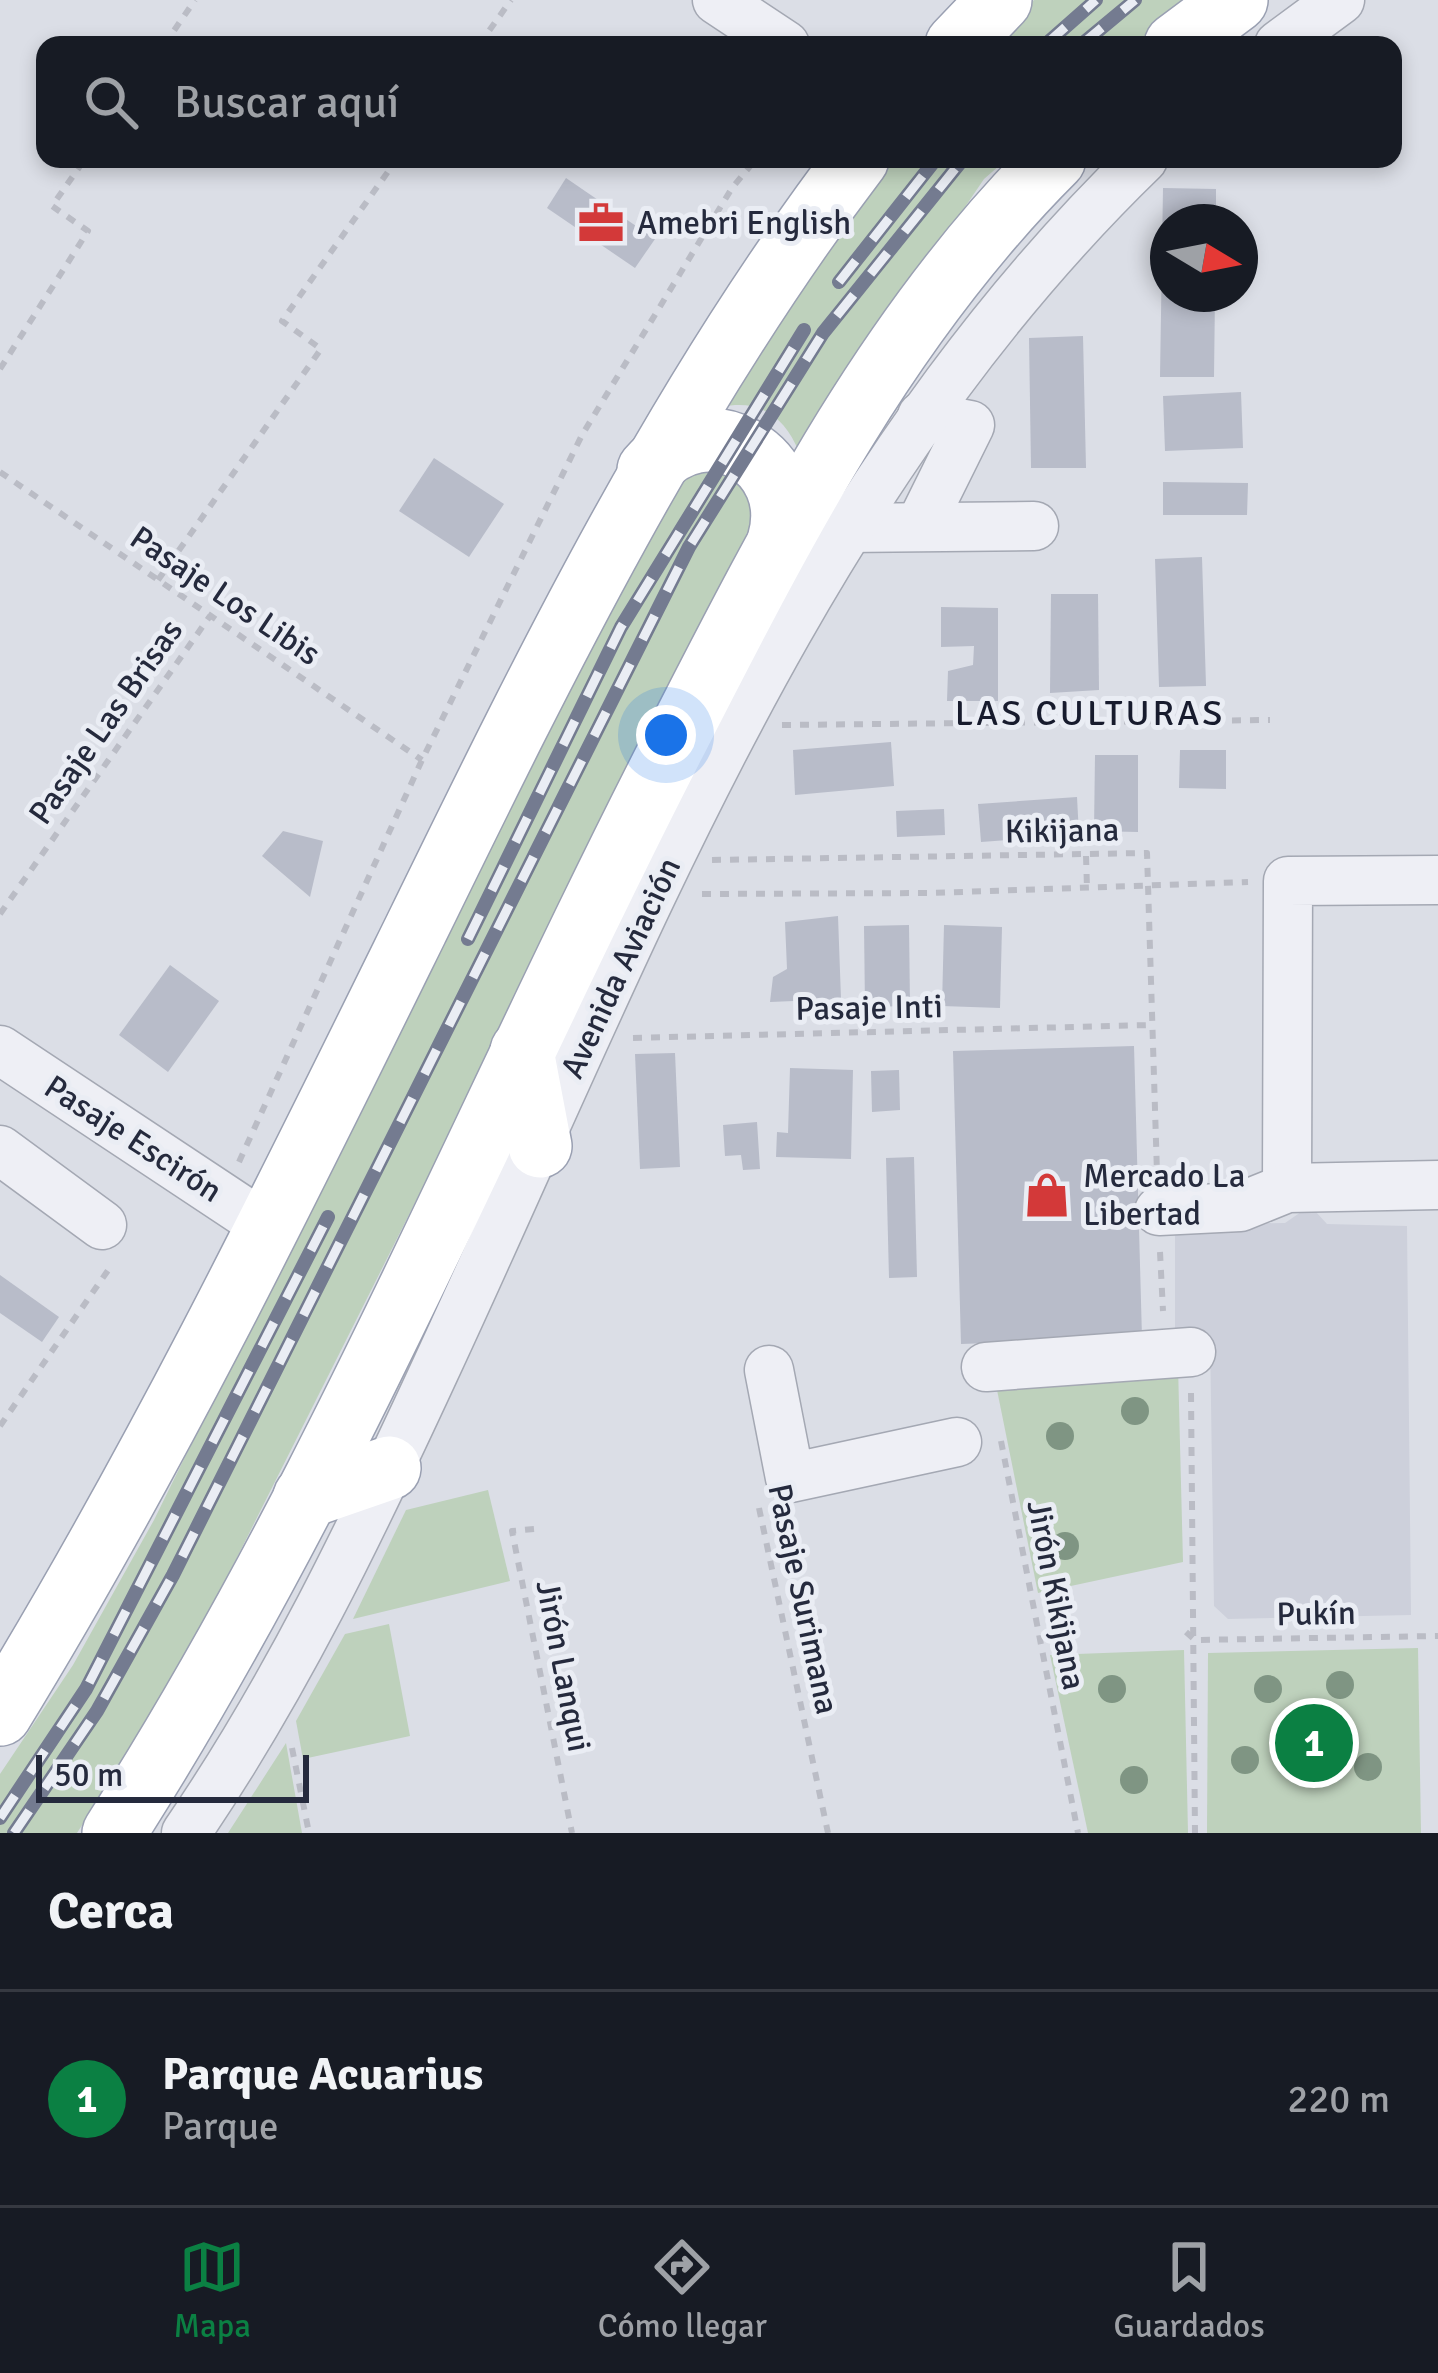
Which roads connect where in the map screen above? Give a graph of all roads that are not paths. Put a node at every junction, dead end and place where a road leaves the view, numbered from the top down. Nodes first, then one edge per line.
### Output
1 (718, 0) edge
2 (1000, 0) edge
3 (1236, 0) edge
4 (1340, 0) edge
5 (772, 36) edge
6 (966, 36) edge
7 (1188, 36) edge
8 (1291, 36) edge
9 (851, 168) edge
10 (1046, 168) edge
11 (1135, 168) edge
12 (922, 416) junction
13 (649, 470) junction
14 (920, 526) junction
15 (1034, 526) dead end
16 (845, 528) junction
17 (778, 541) junction
18 (1438, 880) edge
19 (0, 1050) edge
20 (522, 1051) junction
21 (540, 1145) junction
22 (0, 1150) edge
23 (1438, 1185) edge
24 (1287, 1188) junction
25 (1159, 1210) road end
26 (245, 1212) junction
27 (108, 1243) road end
28 (1178, 1351) road end
29 (986, 1367) road end
30 (769, 1370) dead end
31 (957, 1442) dead end
32 (389, 1468) junction
33 (304, 1497) junction
34 (0, 1714) edge
35 (114, 1833) edge
36 (187, 1833) edge

1 - 5 street
2 - 6 main road
3 - 7 main road
4 - 8 street
9 - 13 main road
10 - 17 main road, Avenida Aviación
11 - 12 street, Avenida Aviación
12 - 14 street
12 - 16 street, Avenida Aviación
13 - 17 main road
13 - 26 main road
14 - 15 street
14 - 16 street
16 - 21 street, Avenida Aviación
17 - 20 main road, Avenida Aviación
18 - 24 street
19 - 26 street, Pasaje Escirón
20 - 21 main road
20 - 33 main road, Avenida Aviación
21 - 32 street, Avenida Aviación
22 - 27 street
23 - 24 street
24 - 25 street
26 - 34 main road
28 - 29 street
30 - 31 street
32 - 33 main road
32 - 36 street, Avenida Aviación
33 - 35 main road, Avenida Aviación

